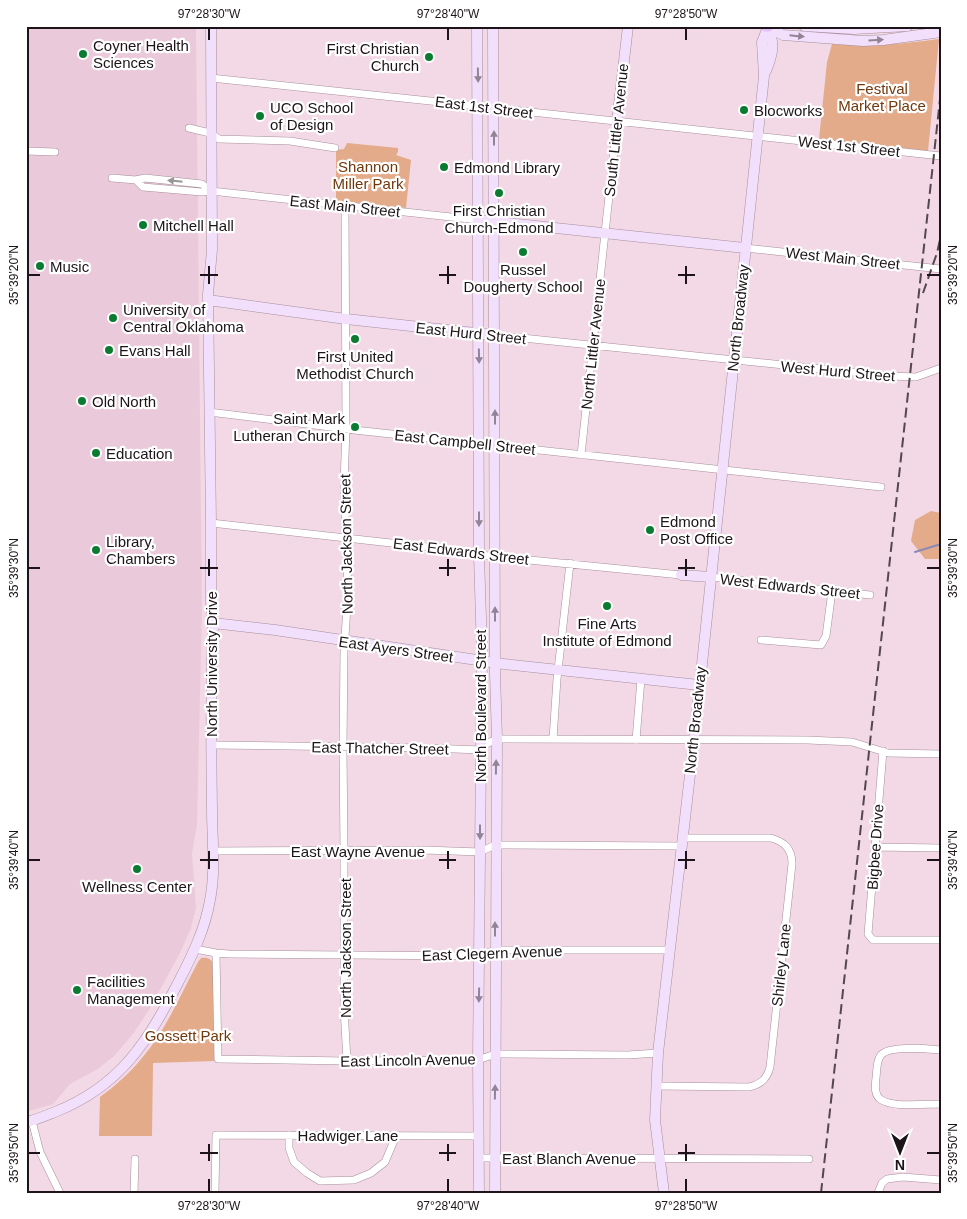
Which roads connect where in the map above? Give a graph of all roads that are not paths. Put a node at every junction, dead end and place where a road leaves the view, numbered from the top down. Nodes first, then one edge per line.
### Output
1 (211, 26) edge
2 (477, 26) edge
3 (493, 26) edge
4 (628, 26) edge
5 (768, 26) edge
6 (804, 26) edge
7 (908, 26) edge
8 (941, 32) edge
9 (211, 78) junction
10 (478, 106) junction
11 (494, 108) junction
12 (617, 122) junction
13 (188, 128) dead end
14 (210, 133) junction
15 (758, 137) junction
16 (334, 148) dead end
17 (26, 151) edge
18 (55, 152) dead end
19 (941, 156) edge
20 (112, 178) dead end
21 (211, 191) junction
22 (345, 206) junction
23 (479, 220) junction
24 (494, 222) junction
25 (605, 234) junction
26 (745, 248) junction
27 (941, 269) edge
28 (208, 300) junction
29 (346, 319) junction
30 (478, 334) junction
31 (494, 335) junction
32 (592, 345) junction
33 (733, 360) junction
34 (941, 368) edge
35 (209, 412) junction
36 (346, 429) junction
37 (479, 444) junction
38 (495, 446) junction
39 (581, 455) junction
40 (722, 470) junction
41 (880, 487) dead end
42 (211, 523) junction
43 (345, 537) junction
44 (479, 555) junction
45 (495, 556) junction
46 (570, 563) junction
47 (681, 575) joint
48 (710, 578) junction
49 (832, 590) junction
50 (870, 595) dead end
51 (213, 623) junction
52 (762, 640) dead end
53 (345, 642) junction
54 (481, 661) junction
55 (495, 663) junction
56 (558, 670) junction
57 (641, 678) junction
58 (699, 685) junction
59 (496, 739) junction
60 (553, 739) junction
61 (636, 740) junction
62 (694, 740) junction
63 (212, 745) junction
64 (343, 747) junction
65 (481, 750) junction
66 (883, 751) junction
67 (941, 754) edge
68 (681, 842) junction
69 (495, 845) junction
70 (876, 847) junction
71 (941, 848) edge
72 (213, 851) junction
73 (344, 851) junction
74 (480, 852) junction
75 (941, 940) edge
76 (195, 949) junction
77 (495, 950) junction
78 (670, 950) junction
79 (216, 953) junction
80 (344, 955) junction
81 (480, 956) junction
82 (941, 1050) edge
83 (658, 1053) junction
84 (495, 1054) junction
85 (478, 1060) junction
86 (347, 1061) junction
87 (656, 1086) junction
88 (941, 1104) edge
89 (29, 1122) edge
90 (495, 1126) junction
91 (289, 1135) junction
92 (396, 1136) junction
93 (479, 1136) junction
94 (480, 1158) junction
95 (495, 1158) junction
96 (659, 1158) junction
97 (135, 1159) dead end
98 (809, 1159) dead end
99 (941, 1180) edge
100 (60, 1193) edge
101 (134, 1193) edge
102 (214, 1193) edge
103 (479, 1193) edge
104 (495, 1193) edge
105 (664, 1193) edge
106 (878, 1193) edge

1 - 9 main road, North University Drive
2 -> 10 main road, North Boulevard Street
3 - 11 main road, North Boulevard Street
4 - 12 main road, South Littler Avenue
5 -> 8 main road
5 - 15 main road, North Broadway
6 - 7 main road
9 - 10 street, East 1st Street
9 - 14 main road, North University Drive
10 - 11 main road, East 1st Street
10 - 23 main road, North Boulevard Street
11 - 12 street, East 1st Street
24 -> 11 main road, North Boulevard Street
12 - 15 street, East 1st Street
12 - 25 street, South Littler Avenue
13 - 14 street
14 - 16 street
14 - 21 main road, North University Drive
15 - 19 street, West 1st Street
15 - 26 main road, North Broadway
17 - 18 street
20 - 21 street, East Main Street
21 - 22 street, East Main Street
21 - 28 main road, North University Drive
22 - 23 street, East Main Street
22 - 29 street, North Jackson Street
23 - 24 main road
23 - 30 main road, North Boulevard Street
24 - 25 main road
24 - 31 main road, North Boulevard Street
25 - 26 main road
25 - 32 street, North Littler Avenue
26 - 27 street, West Main Street
26 - 33 main road, North Broadway
28 - 29 main road, East Hurd Street
28 - 35 main road, North University Drive
29 - 30 main road, East Hurd Street
29 - 36 street, North Jackson Street
30 - 31 main road, East Hurd Street
30 -> 37 main road, North Boulevard Street
31 - 32 street, East Hurd Street
38 -> 31 main road, North Boulevard Street
32 - 33 street, East Hurd Street
32 - 39 street, North Littler Avenue
33 - 34 street, West Hurd Street
33 - 40 main road, North Broadway
35 - 36 street, East Campbell Street
35 - 42 main road, North University Drive
36 - 37 street, East Campbell Street
36 - 43 street, North Jackson Street
37 - 38 street, East Campbell Street
37 -> 44 main road, North Boulevard Street
38 - 39 street, East Campbell Street
38 - 45 main road, North Boulevard Street
39 - 40 street, East Campbell Street
40 - 41 street, East Campbell Street
40 - 48 main road, North Broadway
42 - 43 street, East Edwards Street
42 - 51 main road, North University Drive
43 - 44 street, East Edwards Street
43 - 53 street, North Jackson Street
44 - 45 street, East Edwards Street
44 - 54 main road, North Boulevard Street
45 - 46 street, East Edwards Street
55 -> 45 main road, North Boulevard Street
46 - 47 street, East Edwards Street
46 - 56 street
47 - 48 main road, East Edwards Street
48 - 49 street, West Edwards Street
48 - 58 main road, North Broadway
49 - 50 street, West Edwards Street
49 - 52 street
51 - 53 main road, East Ayers Street
51 - 63 main road, North University Drive
53 - 54 main road, East Ayers Street
53 - 64 street, North Jackson Street
54 - 55 main road, East Ayers Street
54 - 65 main road, North Boulevard Street
55 - 56 main road, East Ayers Street
55 - 59 main road, North Boulevard Street
56 - 57 main road, East Ayers Street
56 - 60 street
57 - 58 main road, East Ayers Street
57 - 61 street
58 - 62 main road, North Broadway
59 - 60 street
59 - 65 street
69 -> 59 main road, North Boulevard Street
60 - 61 street
61 - 62 street
62 - 66 street
62 - 68 main road, North Broadway
63 - 64 street, East Thatcher Street
63 - 72 main road, North University Drive
64 - 65 street, East Thatcher Street
64 - 73 street, North Jackson Street
65 -> 74 main road, North Boulevard Street
66 - 67 street
66 - 70 street, Bigbee Drive
68 - 69 street, East Wayne Avenue
68 - 78 main road, North Broadway
68 - 87 street, Shirley Lane
69 - 74 street, East Wayne Avenue
77 -> 69 main road, North Boulevard Street
70 - 71 street
70 - 75 street, Bigbee Drive
72 - 73 street, East Wayne Avenue
72 - 76 main road, North University Drive
73 - 74 street, East Wayne Avenue
73 - 80 street, North Jackson Street
74 - 81 main road, North Boulevard Street
76 - 79 street, East Clegern Avenue
76 - 89 main road, North University Drive
77 - 78 street, East Clegern Avenue
77 - 81 street, East Clegern Avenue
77 - 84 main road, North Boulevard Street
78 - 83 main road, North Broadway
79 - 80 street, East Clegern Avenue
79 - 86 street, East Lincoln Avenue
80 - 81 street, East Clegern Avenue
80 - 86 street, North Jackson Street
81 -> 85 main road, North Boulevard Street
82 - 88 street
83 - 84 street, East Lincoln Avenue
83 - 87 main road, North Broadway
84 - 85 street, East Lincoln Avenue
90 -> 84 main road, North Boulevard Street
85 - 86 street, East Lincoln Avenue
85 - 93 main road, North Boulevard Street
87 - 96 main road, North Broadway
89 - 100 street
90 - 93 main road
90 - 95 main road, North Boulevard Street
91 - 92 street, Hadwiger Lane
91 - 92 street
91 - 102 street, Hadwiger Lane
92 - 93 street, Hadwiger Lane
93 - 94 main road, North Boulevard Street
94 - 95 street, East Blanch Avenue
94 - 103 main road, North Boulevard Street
95 - 96 street, East Blanch Avenue
95 - 104 main road, North Boulevard Street
96 - 98 street, East Blanch Avenue
96 - 105 main road, North Broadway
97 - 101 street
99 - 106 street

